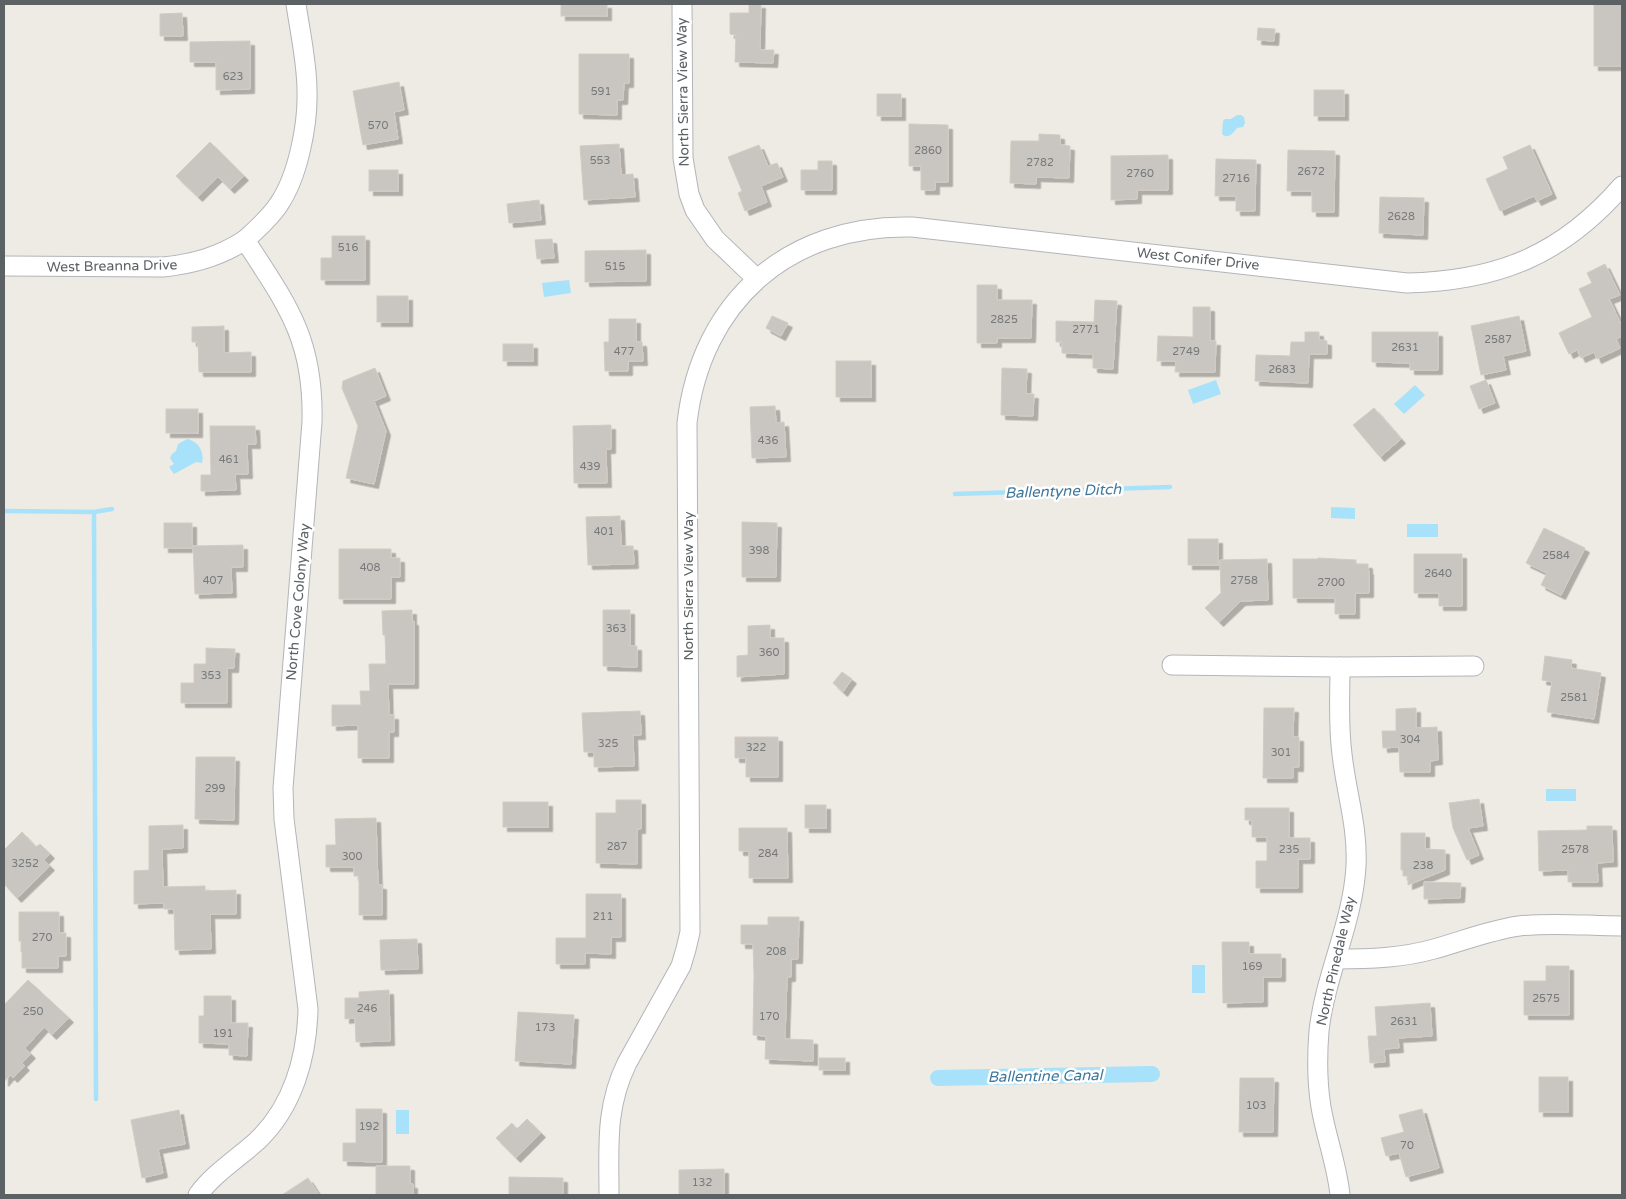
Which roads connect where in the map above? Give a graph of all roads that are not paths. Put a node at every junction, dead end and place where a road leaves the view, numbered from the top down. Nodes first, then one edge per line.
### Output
1 (296, 4) edge
2 (682, 4) edge
3 (1622, 186) edge
4 (245, 240) junction
5 (4, 266) edge
6 (757, 279) junction
7 (1172, 665) dead end
8 (1474, 666) dead end
9 (1340, 667) junction
10 (1622, 926) edge
11 (1336, 958) junction
12 (198, 1195) edge
13 (609, 1195) edge
14 (1340, 1195) edge

1 - 4 street
2 - 6 street, North Sierra View Way
3 - 6 street, West Conifer Drive
4 - 5 street, West Breanna Drive
4 - 12 street, North Cove Colony Way
6 - 13 street, North Sierra View Way
7 - 9 street
8 - 9 street
9 - 11 street, North Pinedale Way
10 - 11 street
11 - 14 street, North Pinedale Way

